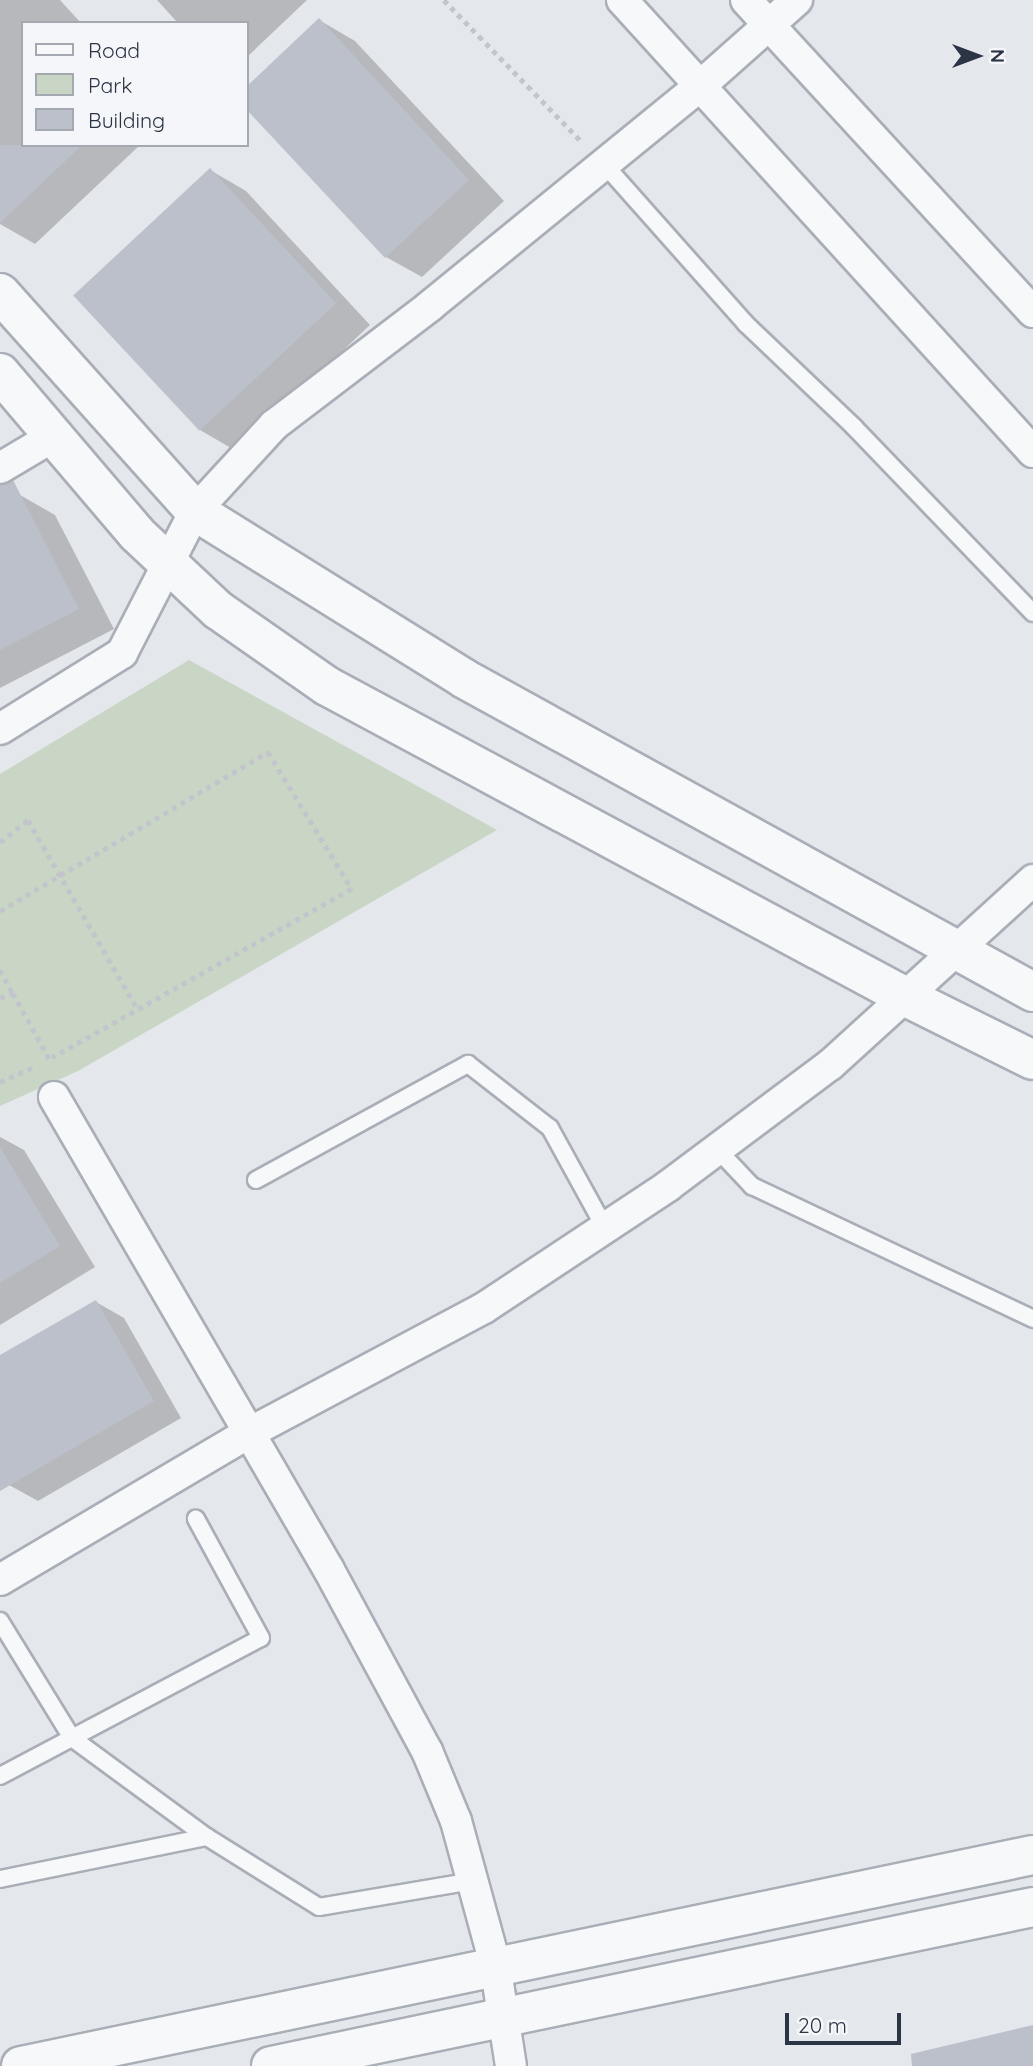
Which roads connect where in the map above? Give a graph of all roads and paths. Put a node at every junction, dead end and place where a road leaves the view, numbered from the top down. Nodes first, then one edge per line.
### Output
1 (444, 0) edge
2 (622, 0) edge
3 (746, 0) edge
4 (797, 0) edge
5 (769, 25) junction
6 (700, 86) junction
7 (604, 164) junction
8 (0, 293) edge
9 (1033, 312) edge
10 (0, 373) edge
11 (54, 436) junction
12 (1033, 453) edge
13 (0, 468) edge
14 (195, 511) junction
15 (168, 564) junction
16 (1033, 613) edge
17 (0, 729) edge
18 (0, 842) edge
19 (60, 875) junction
20 (1033, 880) edge
21 (0, 911) edge
22 (956, 951) junction
23 (0, 970) edge
24 (13, 992) junction
25 (1033, 992) edge
26 (902, 995) junction
27 (0, 998) edge
28 (138, 1010) junction
29 (52, 1058) junction
30 (1033, 1060) edge
31 (0, 1082) edge
32 (54, 1097) dead end
33 (718, 1150) junction
34 (257, 1180) dead end
35 (605, 1228) junction
36 (1033, 1319) edge
37 (249, 1433) junction
38 (197, 1519) dead end
39 (0, 1580) edge
40 (1, 1621) edge
41 (72, 1738) junction
42 (0, 1776) edge
43 (207, 1837) junction
44 (1033, 1855) edge
45 (0, 1879) edge
46 (472, 1881) junction
47 (1033, 1908) edge
48 (495, 1964) junction
49 (500, 2017) junction
50 (21, 2066) edge
51 (271, 2066) edge
52 (511, 2066) edge

1 - 7 path
2 - 6 street
3 - 5 street
4 - 5 street
5 - 6 street
5 - 9 street
6 - 7 street
6 - 12 street
7 - 14 street
7 - 16 lane
8 - 14 street
10 - 11 street
11 - 13 street
11 - 15 street
14 - 15 street
14 - 22 street
15 - 17 street
15 - 26 street
18 - 19 path
19 - 21 path
19 - 28 path
19 - 28 path
20 - 22 street
22 - 25 street
22 - 26 street
23 - 24 path
24 - 27 path
24 - 29 path
26 - 30 street
26 - 33 street
28 - 29 path
29 - 31 path
32 - 37 street
33 - 35 street
33 - 36 lane
34 - 35 lane
35 - 37 street
37 - 39 street
37 - 46 street
38 - 41 lane
40 - 41 lane
41 - 42 lane
41 - 43 lane
43 - 45 lane
43 - 46 lane
44 - 48 street
46 - 48 street
47 - 49 street
48 - 49 street
48 - 50 street
49 - 51 street
49 - 52 street

